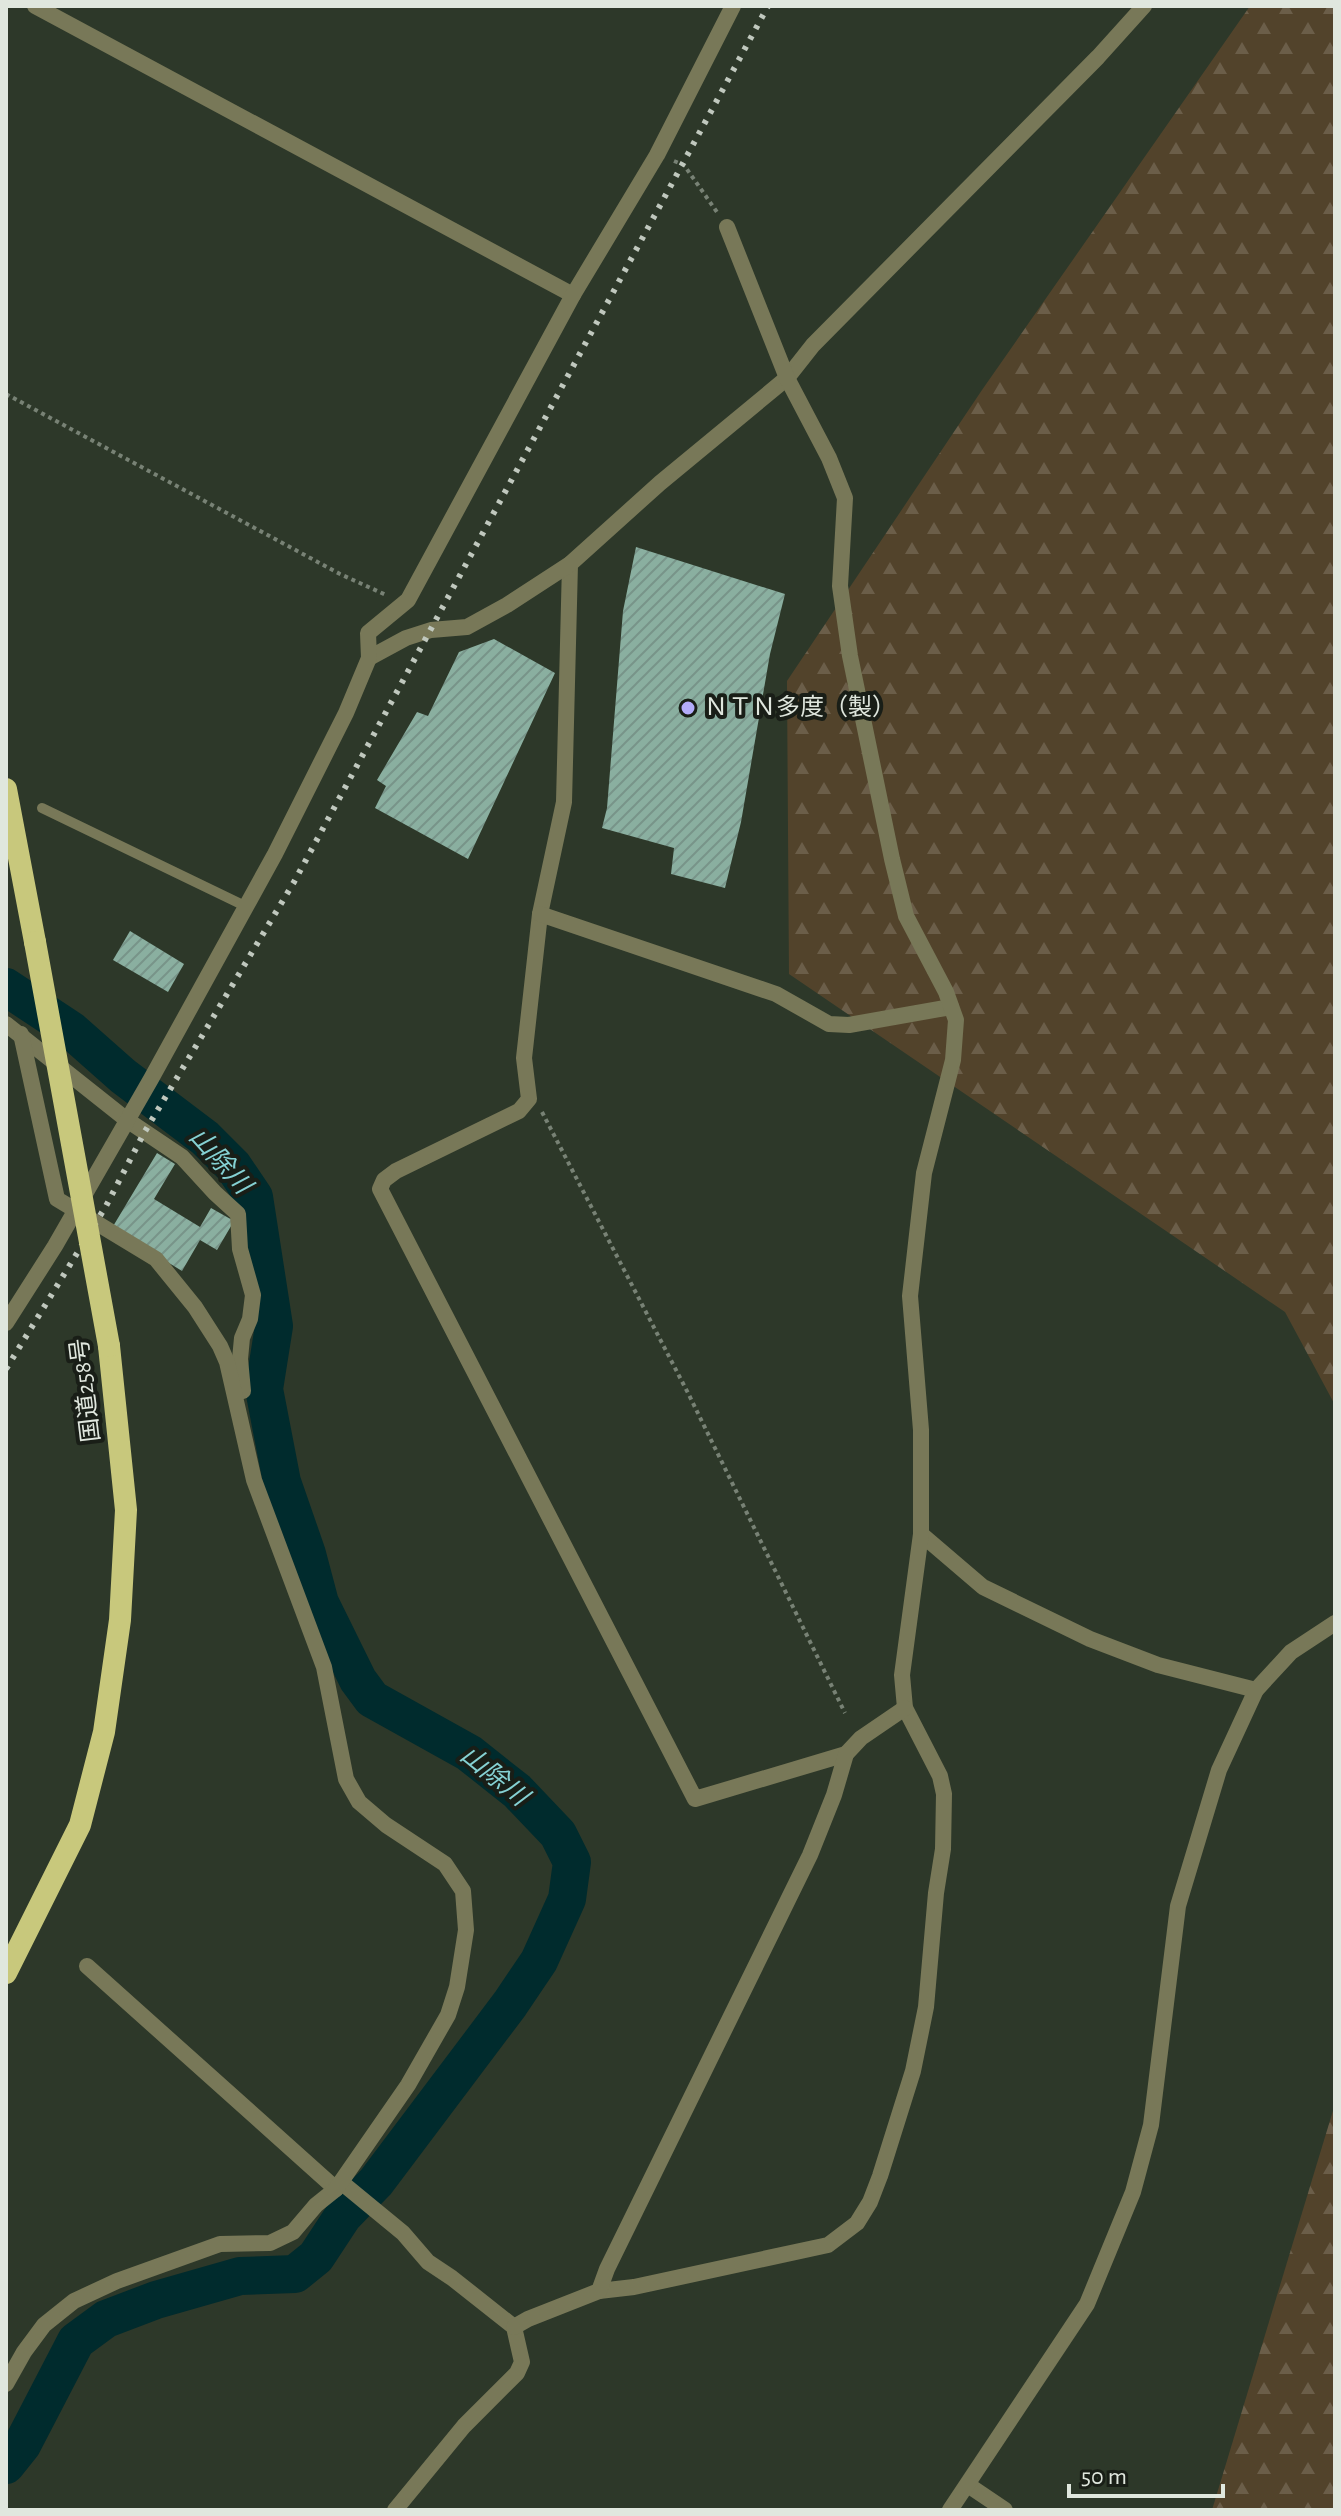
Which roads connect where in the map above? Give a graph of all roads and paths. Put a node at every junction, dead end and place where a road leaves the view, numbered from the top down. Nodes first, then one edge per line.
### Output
1 (35, 6) edge
2 (733, 6) edge
3 (1144, 6) edge
4 (657, 155) junction
5 (727, 227) joint
6 (573, 295) junction
7 (787, 378) junction
8 (6, 394) edge
9 (570, 564) junction
10 (401, 607) junction
11 (369, 658) junction
12 (6, 789) edge
13 (42, 808) dead end
14 (245, 906) junction
15 (540, 914) junction
16 (951, 1007) junction
17 (6, 1024) edge
18 (21, 1034) junction
19 (529, 1099) junction
20 (127, 1120) junction
21 (75, 1209) junction
22 (9, 1312) edge
23 (242, 1423) junction
24 (921, 1534) junction
25 (1335, 1623) edge
26 (1256, 1690) junction
27 (905, 1708) junction
28 (845, 1713) dead end
29 (846, 1754) junction
30 (87, 1966) dead end
31 (6, 1973) edge
32 (339, 2185) junction
33 (599, 2291) junction
34 (514, 2327) junction
35 (6, 2384) edge
36 (968, 2485) junction
37 (395, 2510) edge
38 (950, 2510) edge
39 (1005, 2510) edge

1 - 6 street
2 - 4 street
3 - 7 street
4 - 5 path
4 - 6 street
5 - 7 street
6 - 10 street
7 - 9 street
7 - 16 street
8 - 10 path
9 - 11 street
9 - 15 street
10 - 11 street
11 - 14 street
12 - 31 highway, 国道258号, bridge
13 - 14 lane
14 - 20 street
15 - 16 street
15 - 19 street
16 - 24 street
17 - 18 street
18 - 20 street
18 - 21 street
19 - 28 path
19 - 29 street
20 - 21 street
20 - 23 street
21 - 22 street
21 - 23 street
23 - 32 street
24 - 26 street
24 - 27 street
25 - 26 street
26 - 36 street
27 - 29 street
27 - 33 street
29 - 33 street
30 - 32 street
32 - 34 street
32 - 35 street
33 - 34 street
34 - 37 street
36 - 38 street
36 - 39 street

